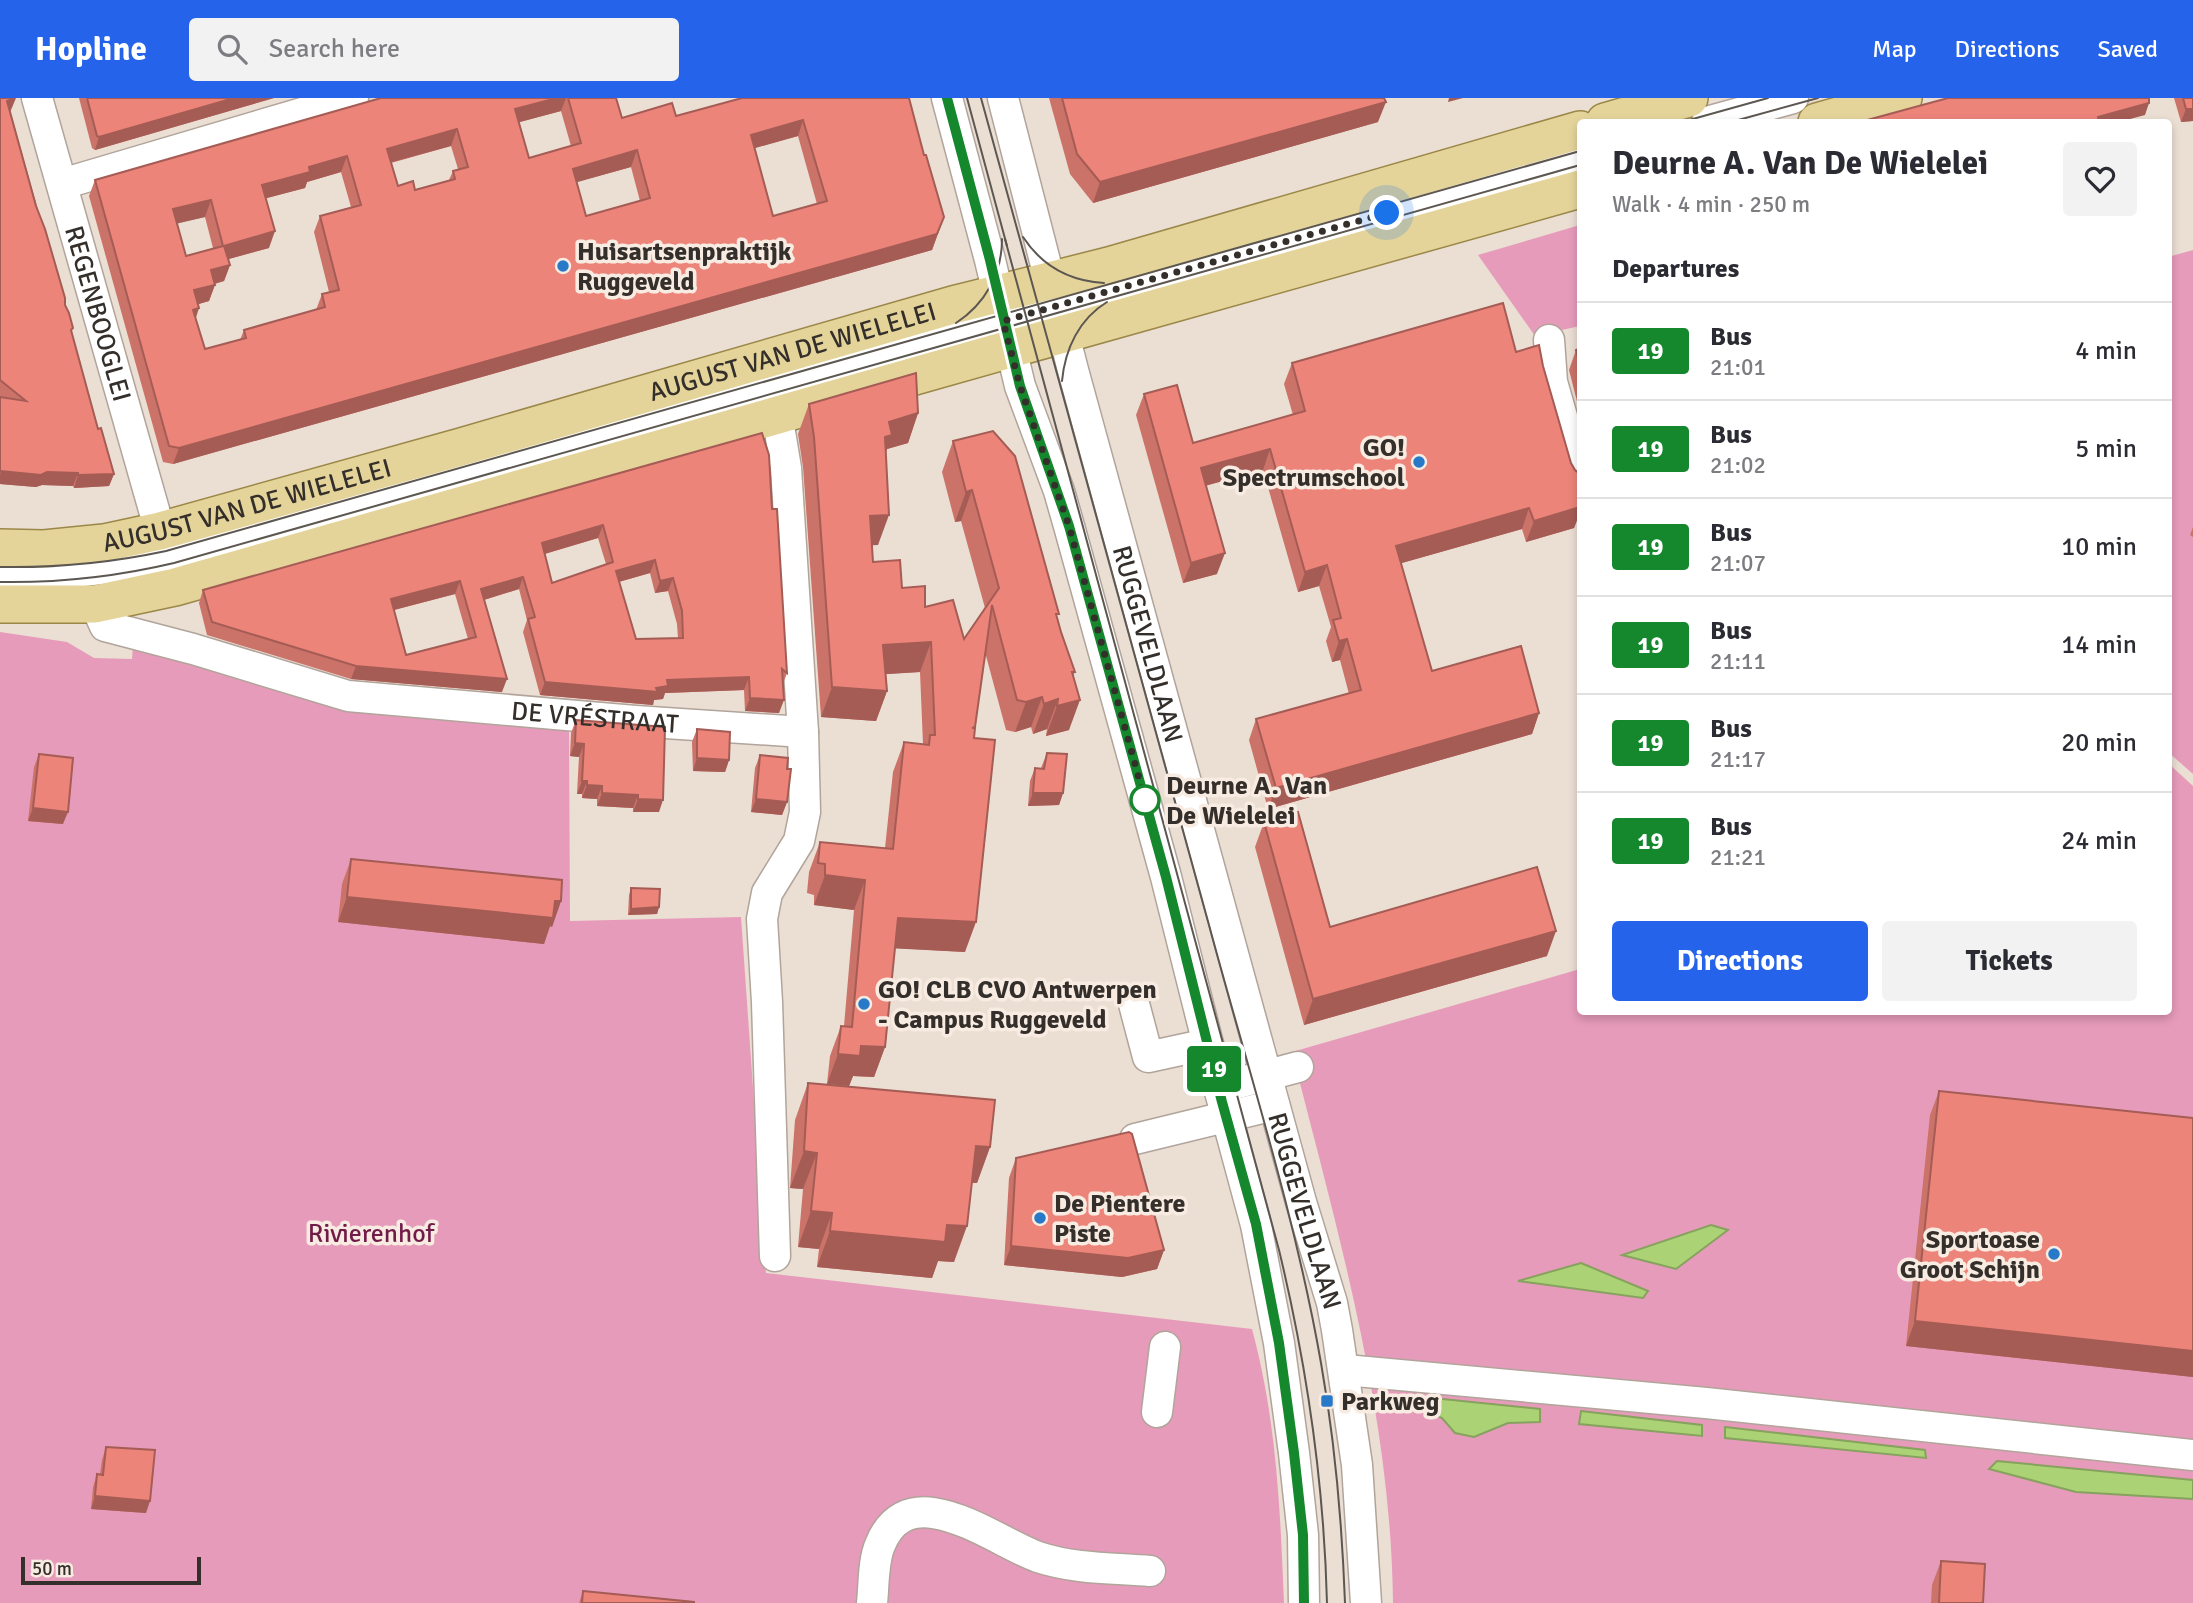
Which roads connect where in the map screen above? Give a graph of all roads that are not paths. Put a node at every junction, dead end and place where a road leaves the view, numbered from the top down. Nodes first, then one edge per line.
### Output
1 (37, 98) edge
2 (354, 98) edge
3 (947, 98) edge
4 (1003, 98) edge
5 (1689, 98) edge
6 (1793, 98) edge
7 (1903, 98) edge
8 (1616, 119) edge
9 (1718, 119) edge
10 (1828, 119) edge
11 (1577, 131) edge
12 (1577, 159) edge
13 (62, 184) junction
14 (1577, 190) edge
15 (1057, 307) junction
16 (1004, 321) junction
17 (1549, 340) dead end
18 (777, 414) junction
19 (1577, 469) edge
20 (160, 531) junction
21 (0, 548) edge
22 (0, 575) edge
23 (0, 604) edge
24 (95, 604) junction
25 (803, 732) junction
26 (1134, 1004) dead end
27 (1208, 1044) junction
28 (1298, 1068) dead end
29 (1266, 1076) junction
30 (1222, 1102) junction
31 (1274, 1105) junction
32 (1135, 1139) edge
33 (775, 1256) dead end
34 (1165, 1347) dead end
35 (1356, 1371) dead end
36 (1157, 1412) dead end
37 (2193, 1455) edge
38 (1150, 1571) dead end
39 (872, 1603) edge
40 (1304, 1603) edge
41 (1366, 1603) edge

1 - 13 street, REGENBOOGLEI
2 - 13 street
3 - 16 street, RUGGEVELDLAAN
4 - 15 street, RUGGEVELDLAAN
5 - 8 main road
6 - 9 street
7 - 10 main road
11 - 15 main road, AUGUST VAN DE WIELELEI
12 - 15 street, AUGUST VAN DE WIELELEI
13 - 20 street, REGENBOOGLEI
14 - 15 main road, AUGUST VAN DE WIELELEI
15 - 16 main road, AUGUST VAN DE WIELELEI
15 - 16 main road, AUGUST VAN DE WIELELEI
15 - 29 street, RUGGEVELDLAAN
16 - 18 main road, AUGUST VAN DE WIELELEI
16 - 20 main road, AUGUST VAN DE WIELELEI
16 - 22 street, AUGUST VAN DE WIELELEI
16 - 27 street, RUGGEVELDLAAN
17 - 19 street
18 - 24 main road, AUGUST VAN DE WIELELEI
18 - 25 street
20 - 21 main road, AUGUST VAN DE WIELELEI
23 - 24 main road, AUGUST VAN DE WIELELEI
24 - 25 street, DE VRÉSTRAAT
25 - 33 street
26 - 27 street
27 - 30 street, RUGGEVELDLAAN
28 - 29 street
29 - 30 street
29 - 31 street, RUGGEVELDLAAN
30 - 31 street
30 - 32 street
30 - 40 street, RUGGEVELDLAAN
31 - 41 street, RUGGEVELDLAAN
34 - 36 street
35 - 37 street
38 - 39 street

